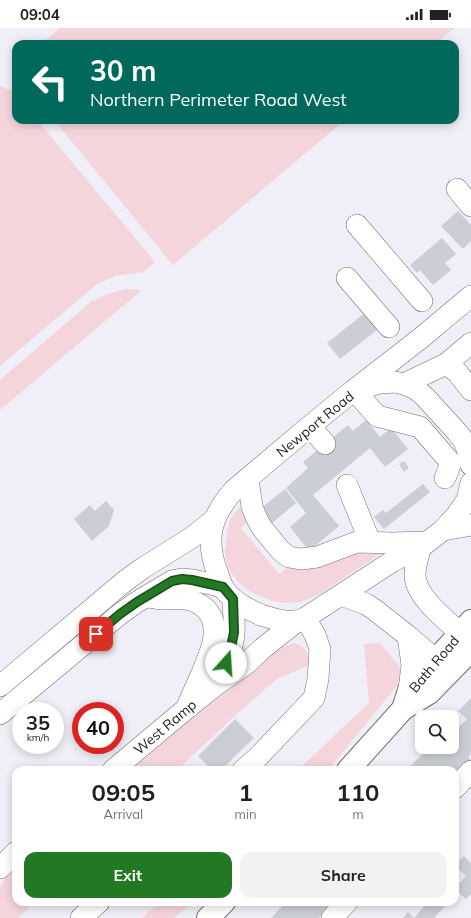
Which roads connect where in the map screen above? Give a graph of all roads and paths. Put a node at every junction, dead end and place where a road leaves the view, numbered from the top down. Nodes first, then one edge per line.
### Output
1 (457, 189) dead end
2 (471, 206) edge
3 (357, 225) dead end
4 (347, 278) dead end
5 (471, 296) edge
6 (422, 300) dead end
7 (388, 327) dead end
8 (471, 343) edge
9 (446, 364) junction
10 (404, 384) junction
11 (354, 390) junction
12 (471, 390) edge
13 (310, 426) junction
14 (325, 444) dead end
15 (459, 467) edge
16 (248, 479) junction
17 (471, 483) edge
18 (347, 485) dead end
19 (215, 519) junction
20 (471, 525) edge
21 (430, 540) junction
22 (370, 542) junction
23 (228, 593) junction
24 (342, 595) junction
25 (147, 597) junction
26 (300, 620) junction
27 (408, 636) junction
28 (467, 640) edge
29 (436, 660) junction
30 (217, 684) junction
31 (0, 686) edge
32 (406, 700) junction
33 (186, 709) junction
34 (0, 714) edge
35 (119, 766) edge
36 (248, 766) edge
37 (351, 766) edge
38 (471, 771) edge
39 (459, 784) edge
40 (12, 853) edge
41 (12, 855) edge
42 (0, 858) edge
43 (0, 868) edge
44 (94, 906) edge
45 (220, 906) edge
46 (343, 906) edge
47 (81, 918) edge
48 (208, 918) edge
49 (332, 918) edge

1 - 2 street
3 - 6 street
4 - 7 street
5 - 11 street
8 - 9 street
9 - 10 street
9 - 12 street
10 - 11 street, Newport Road
10 - 15 street, Newport Road
11 - 13 street, Newport Road
11 - 15 street
13 - 14 street
13 - 16 street, Newport Road
16 - 19 street, Newport Road
16 - 22 street
17 - 21 street
18 - 22 street
19 - 23 street, West Ramp
19 - 31 street
20 - 21 street
21 - 22 street
21 - 24 street
21 - 28 street
23 - 25 street
23 - 26 street
23 - 30 street, West Ramp
24 - 26 street
24 - 27 street
25 - 33 street
25 - 34 street
26 - 30 street, West Ramp
26 - 36 street
27 - 29 street
27 - 32 street
28 - 29 highway, Bath Road
28 - 32 highway, Bath Road
29 - 32 highway, Bath Road
30 - 33 street, West Ramp
32 - 37 highway, Bath Road
33 - 35 street, West Ramp
38 - 39 street
40 - 42 street
41 - 43 street
44 - 47 street
45 - 48 highway
46 - 49 street

